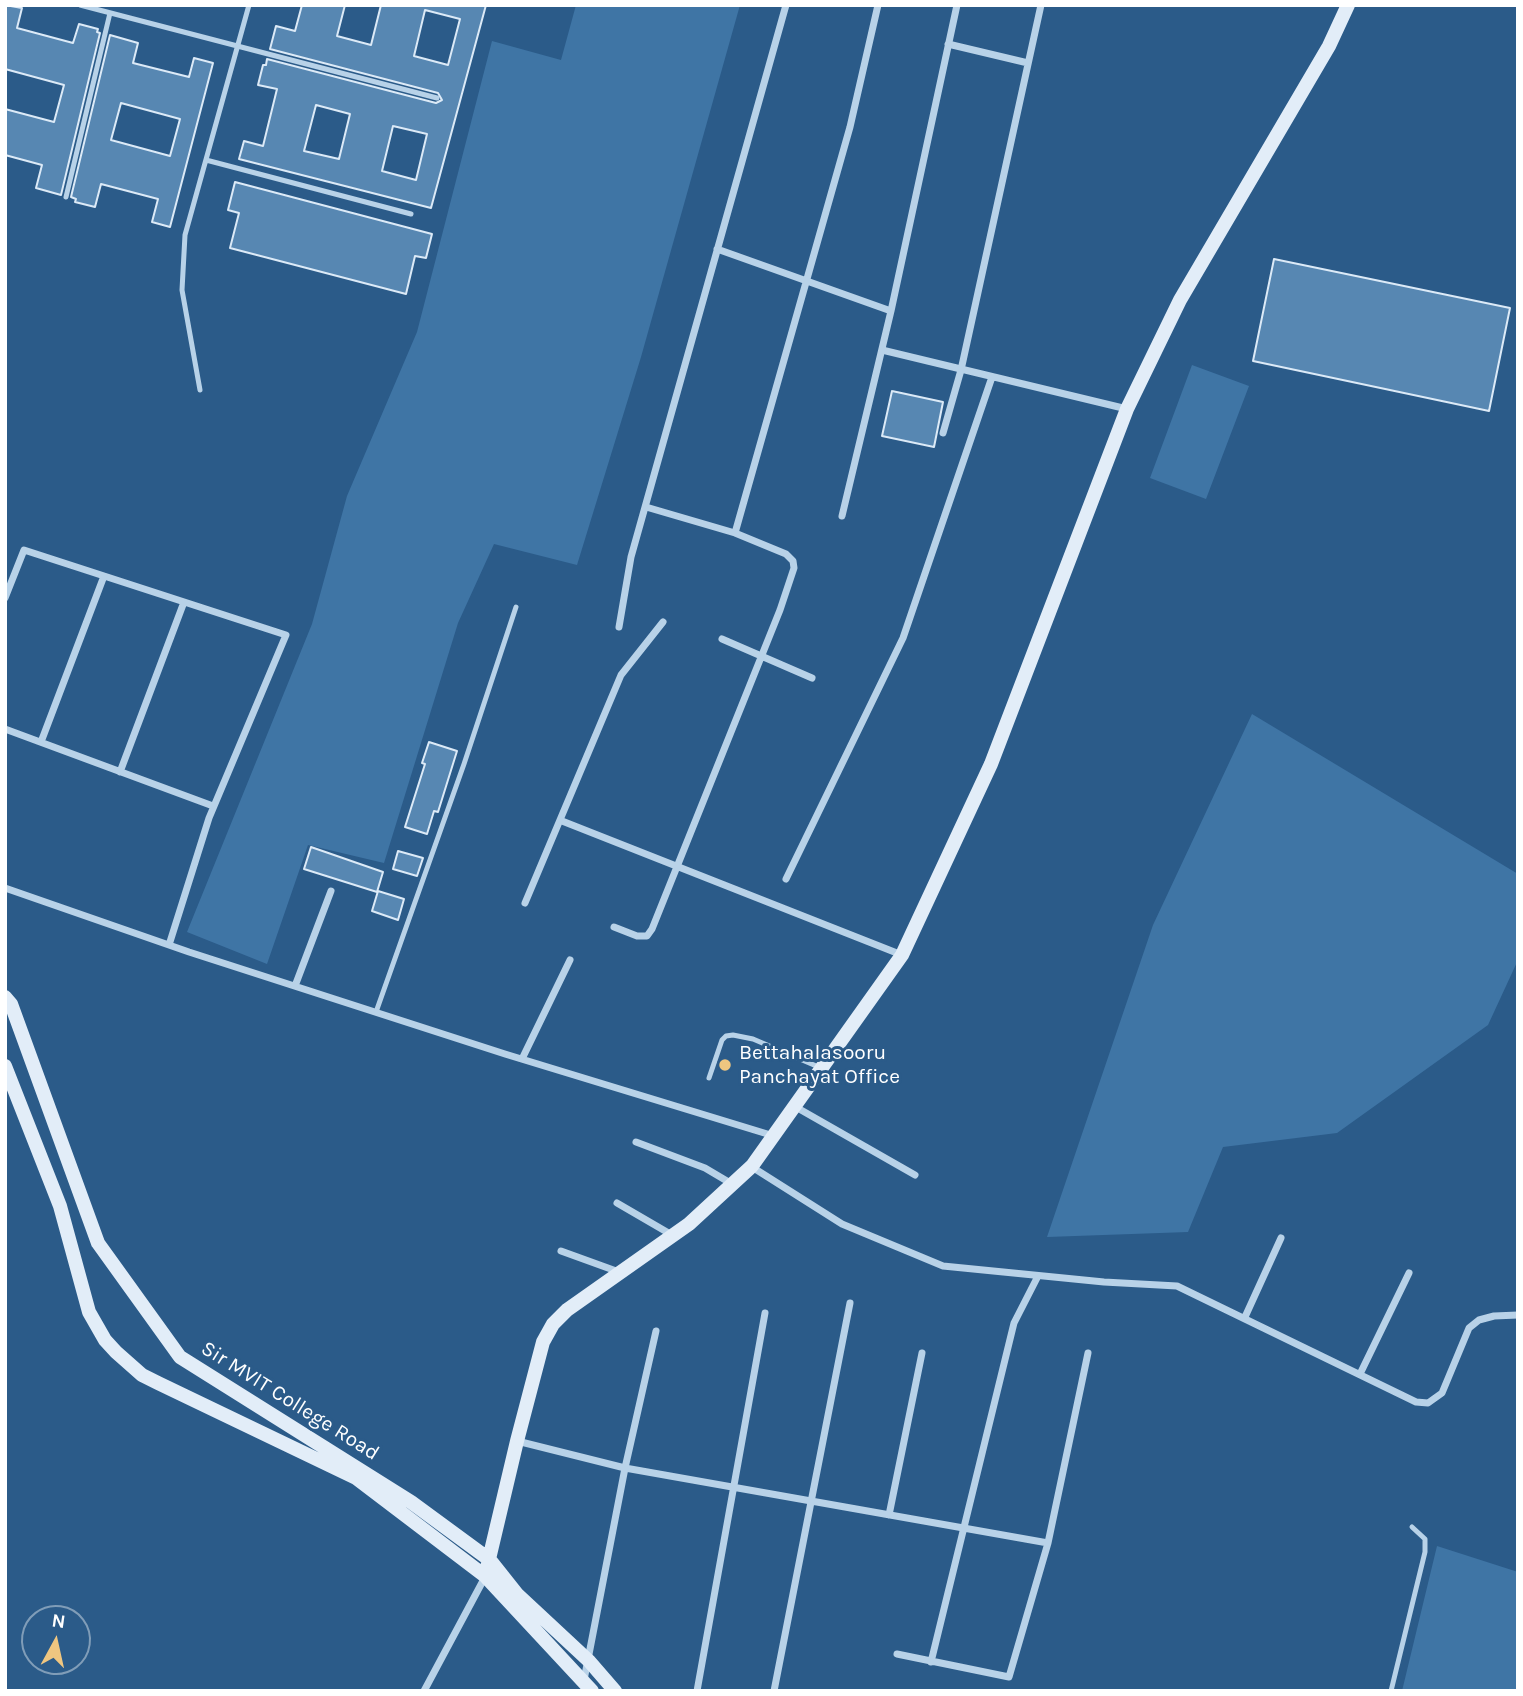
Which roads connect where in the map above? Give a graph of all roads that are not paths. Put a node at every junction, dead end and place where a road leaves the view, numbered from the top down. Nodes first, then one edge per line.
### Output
1 (80, 5) edge
2 (249, 5) edge
3 (786, 5) edge
4 (878, 5) edge
5 (957, 5) edge
6 (1041, 5) edge
7 (1348, 5) edge
8 (110, 13) junction
9 (948, 44) junction
10 (237, 46) junction
11 (1028, 62) junction
12 (437, 98) dead end
13 (206, 160) junction
14 (66, 197) dead end
15 (411, 214) dead end
16 (717, 248) junction
17 (808, 282) junction
18 (891, 311) junction
19 (882, 350) junction
20 (961, 370) junction
21 (992, 377) junction
22 (200, 390) dead end
23 (1127, 409) junction
24 (943, 433) dead end
25 (646, 507) junction
26 (842, 516) dead end
27 (735, 533) junction
28 (104, 576) junction
29 (5, 598) edge
30 (184, 602) junction
31 (516, 607) dead end
32 (663, 622) dead end
33 (619, 627) dead end
34 (722, 639) dead end
35 (761, 656) junction
36 (812, 678) dead end
37 (5, 729) edge
38 (41, 742) junction
39 (120, 772) junction
40 (213, 806) junction
41 (562, 821) junction
42 (676, 866) junction
43 (786, 879) dead end
44 (5, 888) edge
45 (331, 891) dead end
46 (525, 903) dead end
47 (614, 927) dead end
48 (169, 945) junction
49 (902, 955) junction
50 (570, 960) dead end
51 (295, 986) junction
52 (5, 997) edge
53 (376, 1012) junction
54 (522, 1059) junction
55 (5, 1066) edge
56 (821, 1068) junction
57 (709, 1078) dead end
58 (794, 1106) junction
59 (775, 1136) junction
60 (636, 1142) dead end
61 (752, 1166) junction
62 (915, 1175) dead end
63 (732, 1184) junction
64 (617, 1203) dead end
65 (673, 1235) junction
66 (1281, 1238) dead end
67 (561, 1251) dead end
68 (619, 1273) junction
69 (1409, 1273) dead end
70 (1038, 1276) junction
71 (850, 1303) dead end
72 (765, 1313) dead end
73 (1518, 1315) edge
74 (1245, 1317) junction
75 (656, 1331) dead end
76 (922, 1353) dead end
77 (1088, 1353) dead end
78 (1360, 1374) junction
79 (517, 1441) junction
80 (625, 1468) junction
81 (734, 1487) junction
82 (811, 1501) junction
83 (889, 1514) junction
84 (1412, 1527) dead end
85 (964, 1528) junction
86 (1048, 1543) junction
87 (489, 1559) junction
88 (485, 1576) junction
89 (897, 1654) dead end
90 (588, 1660) junction
91 (931, 1662) junction
92 (588, 1686) edge
93 (424, 1691) edge
94 (615, 1691) edge
95 (697, 1691) edge
96 (774, 1691) edge
97 (1391, 1691) edge

1 - 8 lane
2 - 10 lane
3 - 16 street
4 - 17 street
5 - 9 street
6 - 11 street
7 - 23 street
8 - 10 lane
8 - 14 lane
9 - 11 street
9 - 18 street
10 - 12 lane
10 - 13 lane
11 - 20 street
13 - 15 lane
13 - 22 lane
16 - 17 street
16 - 25 street
17 - 18 street
17 - 27 street
18 - 19 street
19 - 20 street
19 - 26 street
20 - 21 street
20 - 24 street
21 - 23 street
21 - 43 street
23 - 49 street
25 - 27 street
25 - 33 street
27 - 35 street
28 - 29 street
28 - 30 street
28 - 38 street
30 - 39 street
30 - 40 street
31 - 53 lane
32 - 41 street
34 - 35 street
35 - 36 street
35 - 42 street
37 - 38 street
38 - 39 street
39 - 40 street
40 - 48 street
41 - 42 street
41 - 46 street
42 - 47 street
42 - 49 street
44 - 48 street
45 - 51 street
48 - 51 street
49 - 56 street
50 - 54 street
51 - 53 street
52 - 87 street, Sir MVIT College Road
53 - 54 street
54 - 59 street
55 - 88 street, Sir MVIT College Road
56 - 57 lane
56 - 58 street
58 - 59 street
58 - 62 street
59 - 61 street
60 - 63 street
61 - 63 street
61 - 70 street
63 - 65 street
64 - 65 street
65 - 68 street
66 - 74 street
67 - 68 street
68 - 79 street
69 - 78 street
70 - 74 street
70 - 85 street
71 - 82 street
72 - 81 street
73 - 78 street
74 - 78 street
75 - 80 street
76 - 83 street
77 - 86 street
79 - 80 street
79 - 87 street
80 - 81 street
80 - 90 street
81 - 82 street
81 - 95 street
82 - 83 street
82 - 96 street
83 - 85 street
84 - 97 lane
85 - 86 street
85 - 91 street
86 - 91 street
87 - 88 street
87 - 90 street, Sir MVIT College Road
88 - 92 street, Sir MVIT College Road
88 - 93 street
89 - 91 street
90 - 92 street
90 - 94 street, Sir MVIT College Road

